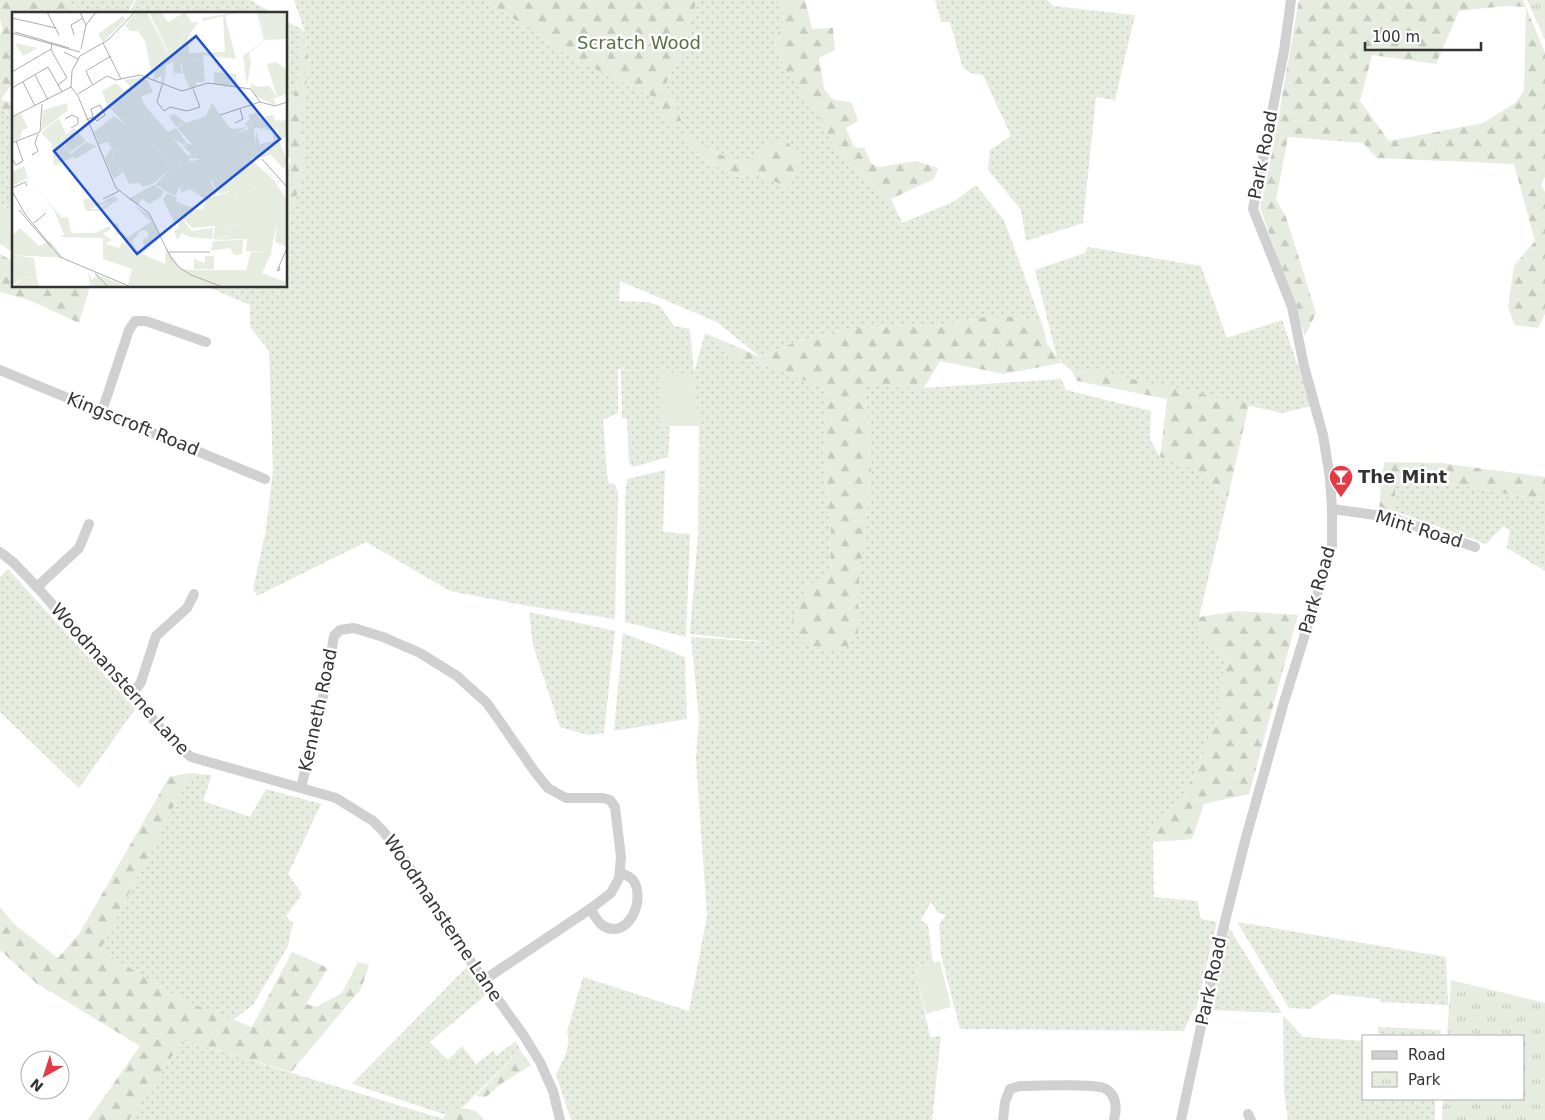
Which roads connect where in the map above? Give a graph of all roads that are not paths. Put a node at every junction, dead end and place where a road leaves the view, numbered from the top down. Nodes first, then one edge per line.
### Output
1 (1291, 0) edge
2 (206, 342) dead end
3 (0, 370) edge
4 (102, 411) junction
5 (265, 479) dead end
6 (1332, 509) junction
7 (89, 524) dead end
8 (1475, 546) dead end
9 (0, 552) edge
10 (37, 587) junction
11 (194, 594) dead end
12 (132, 695) junction
13 (300, 788) junction
14 (620, 872) junction
15 (590, 910) junction
16 (484, 980) junction
17 (560, 1120) edge
18 (1003, 1120) edge
19 (1114, 1120) edge
20 (1181, 1120) edge

1 - 6 street, Park Road
2 - 4 street
3 - 4 street, Kingscroft Road
4 - 5 street, Kingscroft Road
6 - 8 street, Mint Road
6 - 20 street, Park Road
7 - 10 street
9 - 10 street, Woodmansterne Lane
10 - 12 street, Woodmansterne Lane
11 - 12 street
12 - 13 street, Woodmansterne Lane
13 - 14 street, Kenneth Road
13 - 16 street, Woodmansterne Lane
14 - 15 street
14 - 15 street
15 - 16 street
16 - 17 street, Woodmansterne Lane
18 - 19 street

